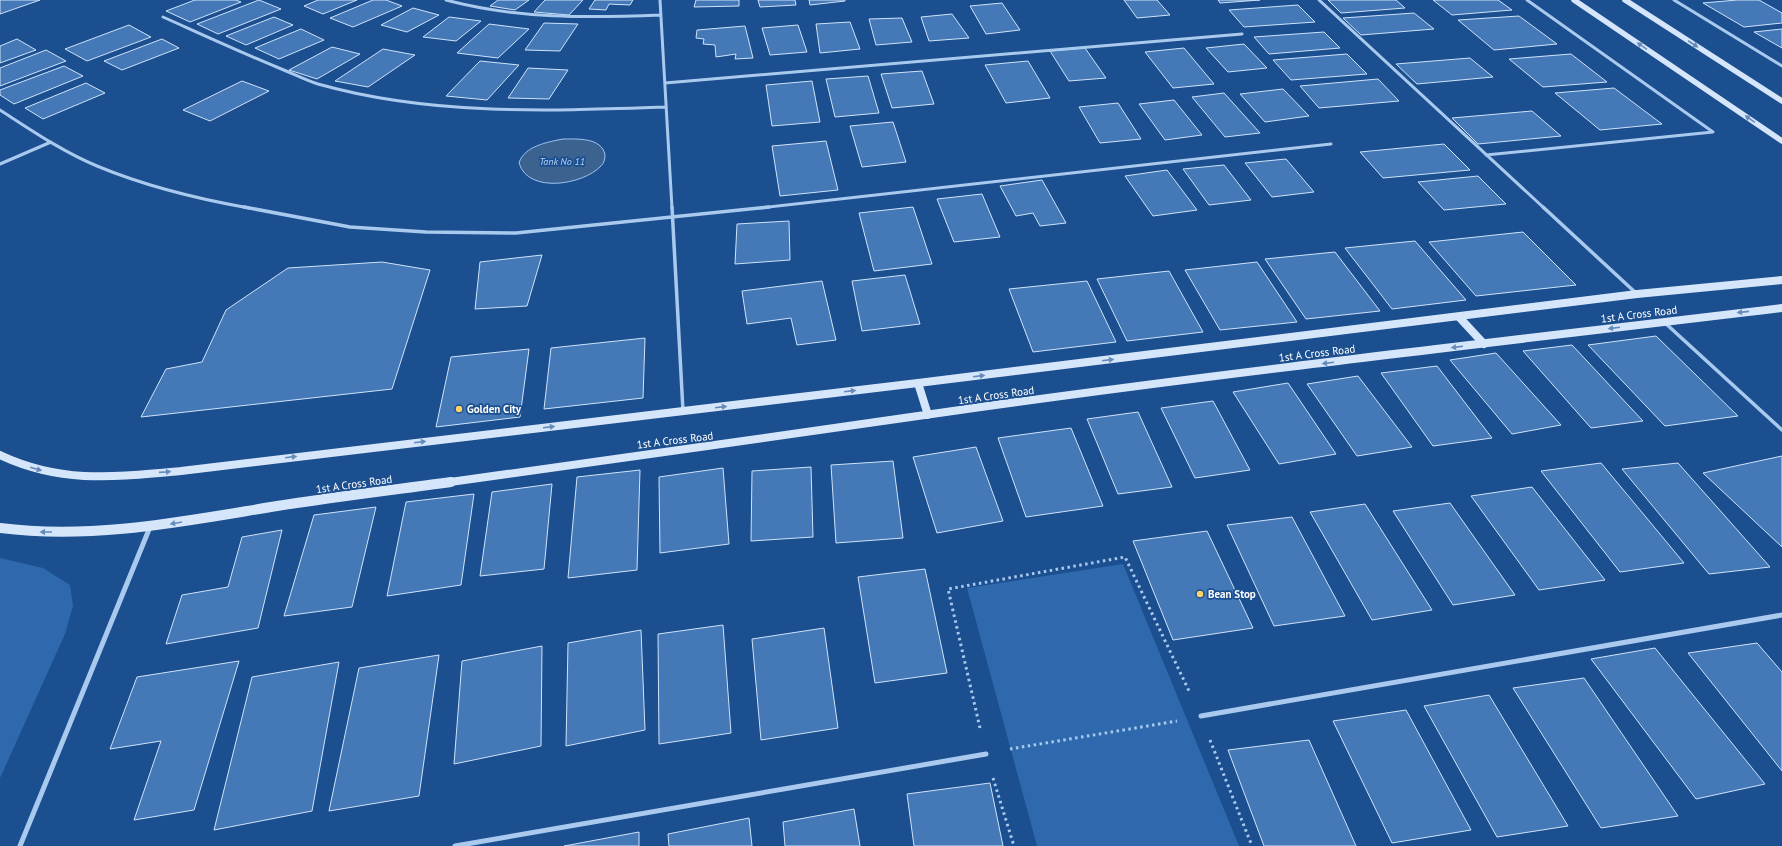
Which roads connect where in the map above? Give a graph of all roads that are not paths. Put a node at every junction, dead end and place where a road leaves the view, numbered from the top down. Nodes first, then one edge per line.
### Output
1 (446, 0) edge
2 (660, 0) edge
3 (1318, 0) edge
4 (1527, 0) edge
5 (1574, 0) edge
6 (1625, 0) edge
7 (1674, 0) edge
8 (661, 15) junction
9 (163, 17) dead end
10 (1242, 34) dead end
11 (1782, 66) edge
12 (665, 83) junction
13 (1782, 101) edge
14 (666, 107) junction
15 (0, 110) edge
16 (1782, 141) edge
17 (51, 142) junction
18 (1331, 144) dead end
19 (1486, 155) junction
20 (0, 164) edge
21 (672, 218) junction
22 (1782, 280) edge
23 (1637, 294) junction
24 (1782, 308) edge
25 (1459, 317) junction
26 (1664, 321) junction
27 (1484, 344) junction
28 (918, 383) junction
29 (683, 412) junction
30 (928, 415) junction
31 (1782, 430) edge
32 (0, 455) edge
33 (150, 526) junction
34 (0, 528) edge
35 (1782, 615) edge
36 (1201, 716) road end
37 (986, 754) road end
38 (20, 846) edge
39 (455, 846) edge

1 - 8 street
2 - 8 street
3 - 19 street
4 - 19 street
16 -> 5 street
6 -> 13 street
7 - 11 street
8 - 12 street
9 - 14 street
10 - 12 street
12 - 14 street
14 - 21 street
15 - 17 street
17 - 20 street
17 - 21 street
18 - 21 street
19 - 23 street
21 - 29 street
22 - 23 street, 1st A Cross Road
23 - 25 street, 1st A Cross Road
24 -> 26 street, 1st A Cross Road
25 - 27 street
28 -> 25 street, 1st A Cross Road
26 -> 27 street, 1st A Cross Road
26 - 31 street
27 -> 30 street, 1st A Cross Road
29 -> 28 street, 1st A Cross Road
28 - 30 street
32 -> 29 street, 1st A Cross Road
30 -> 33 street, 1st A Cross Road
33 -> 34 street, 1st A Cross Road
33 - 38 street
35 - 36 street
37 - 39 street

